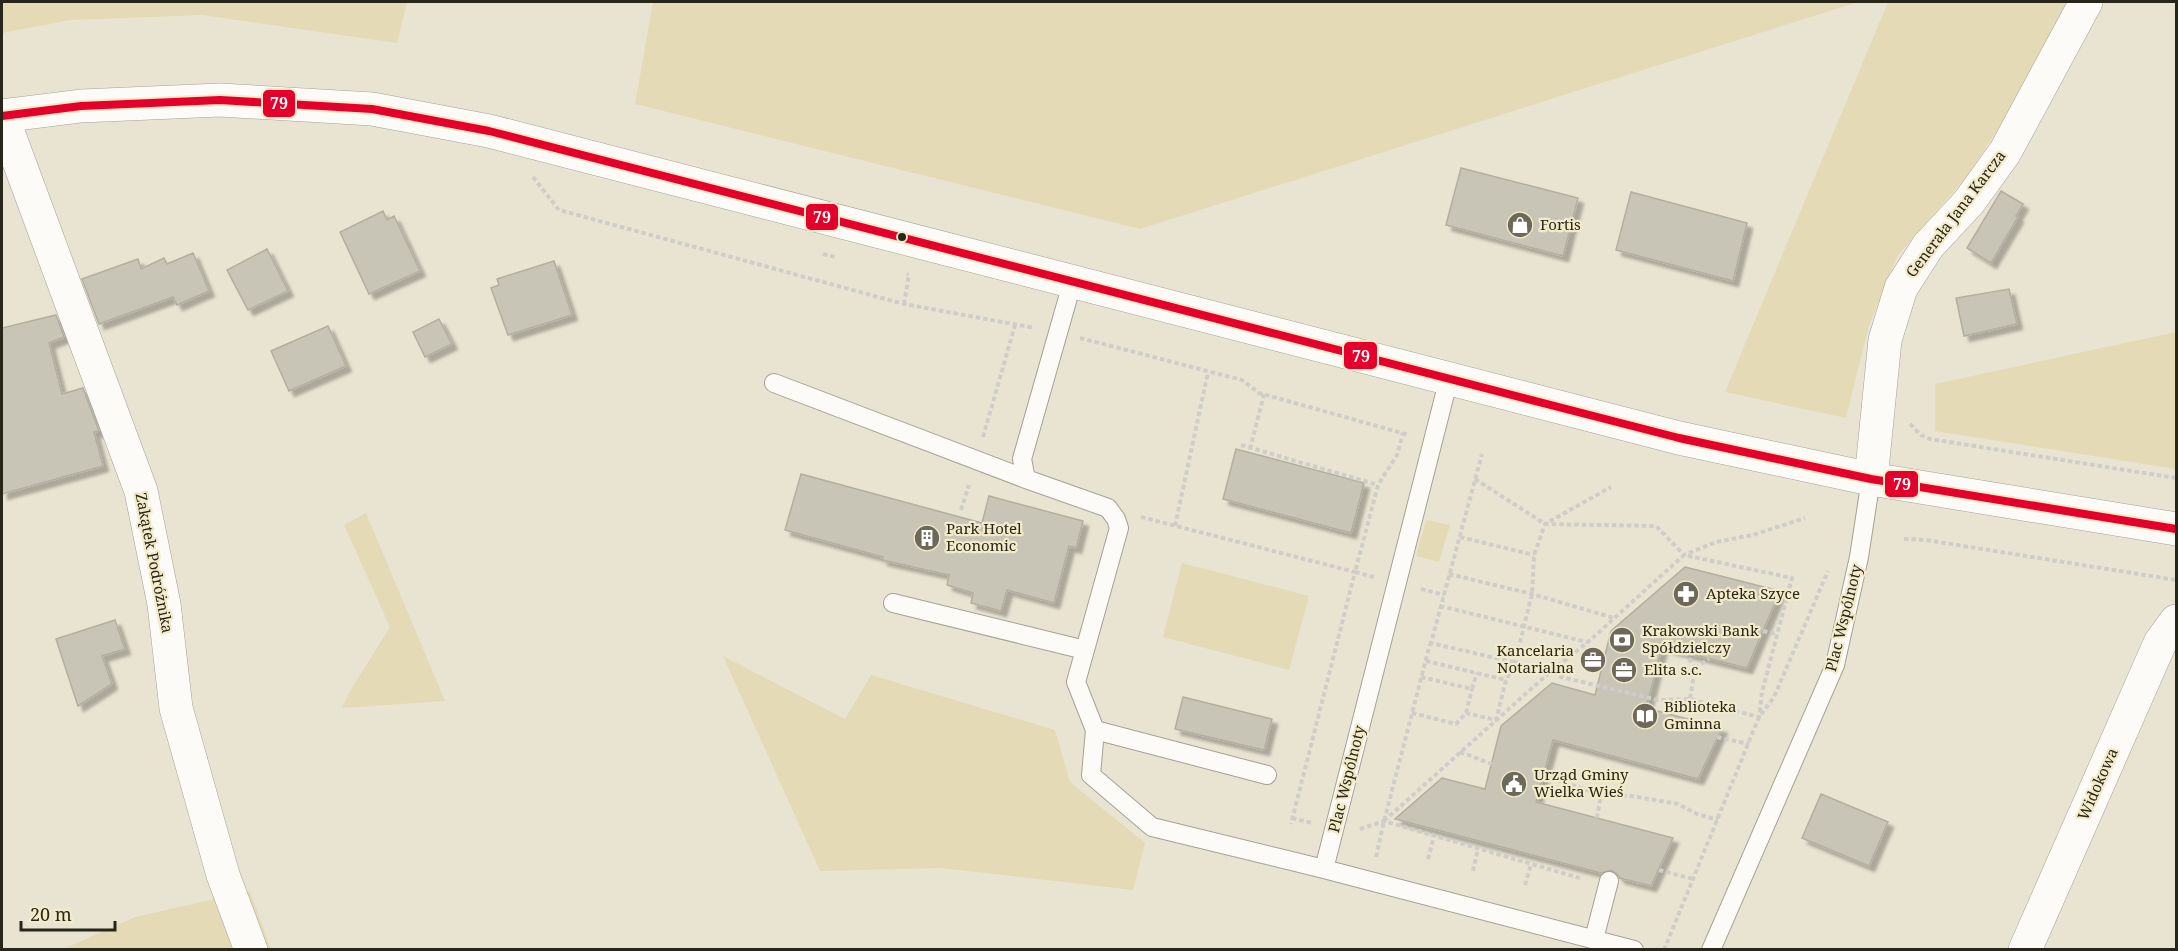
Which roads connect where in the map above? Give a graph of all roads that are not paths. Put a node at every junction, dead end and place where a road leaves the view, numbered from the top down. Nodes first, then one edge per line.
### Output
1 (2086, 2) edge
2 (2, 116) edge
3 (1073, 280) junction
4 (1449, 378) junction
5 (774, 383) dead end
6 (1026, 479) junction
7 (1871, 479) junction
8 (2176, 529) edge
9 (893, 603) dead end
10 (2176, 621) edge
11 (1085, 650) junction
12 (1095, 730) junction
13 (1267, 775) dead end
14 (1324, 869) junction
15 (1610, 881) dead end
16 (1594, 939) junction
17 (251, 950) edge
18 (1634, 950) edge
19 (1711, 950) edge
20 (2025, 950) edge

1 - 7 main road, Generała Jana Karcza
2 - 3 main road
2 - 17 main road, Zakątek Podróżnika
3 - 4 main road
3 - 6 lane
4 - 7 main road
4 - 14 lane, Plac Wspólnoty
5 - 6 lane
6 - 11 lane
7 - 8 main road
7 - 19 lane, Plac Wspólnoty
9 - 11 lane
10 - 20 main road, Widokowa
11 - 12 lane
12 - 13 lane
12 - 14 lane
14 - 16 lane
15 - 16 lane
16 - 18 lane

